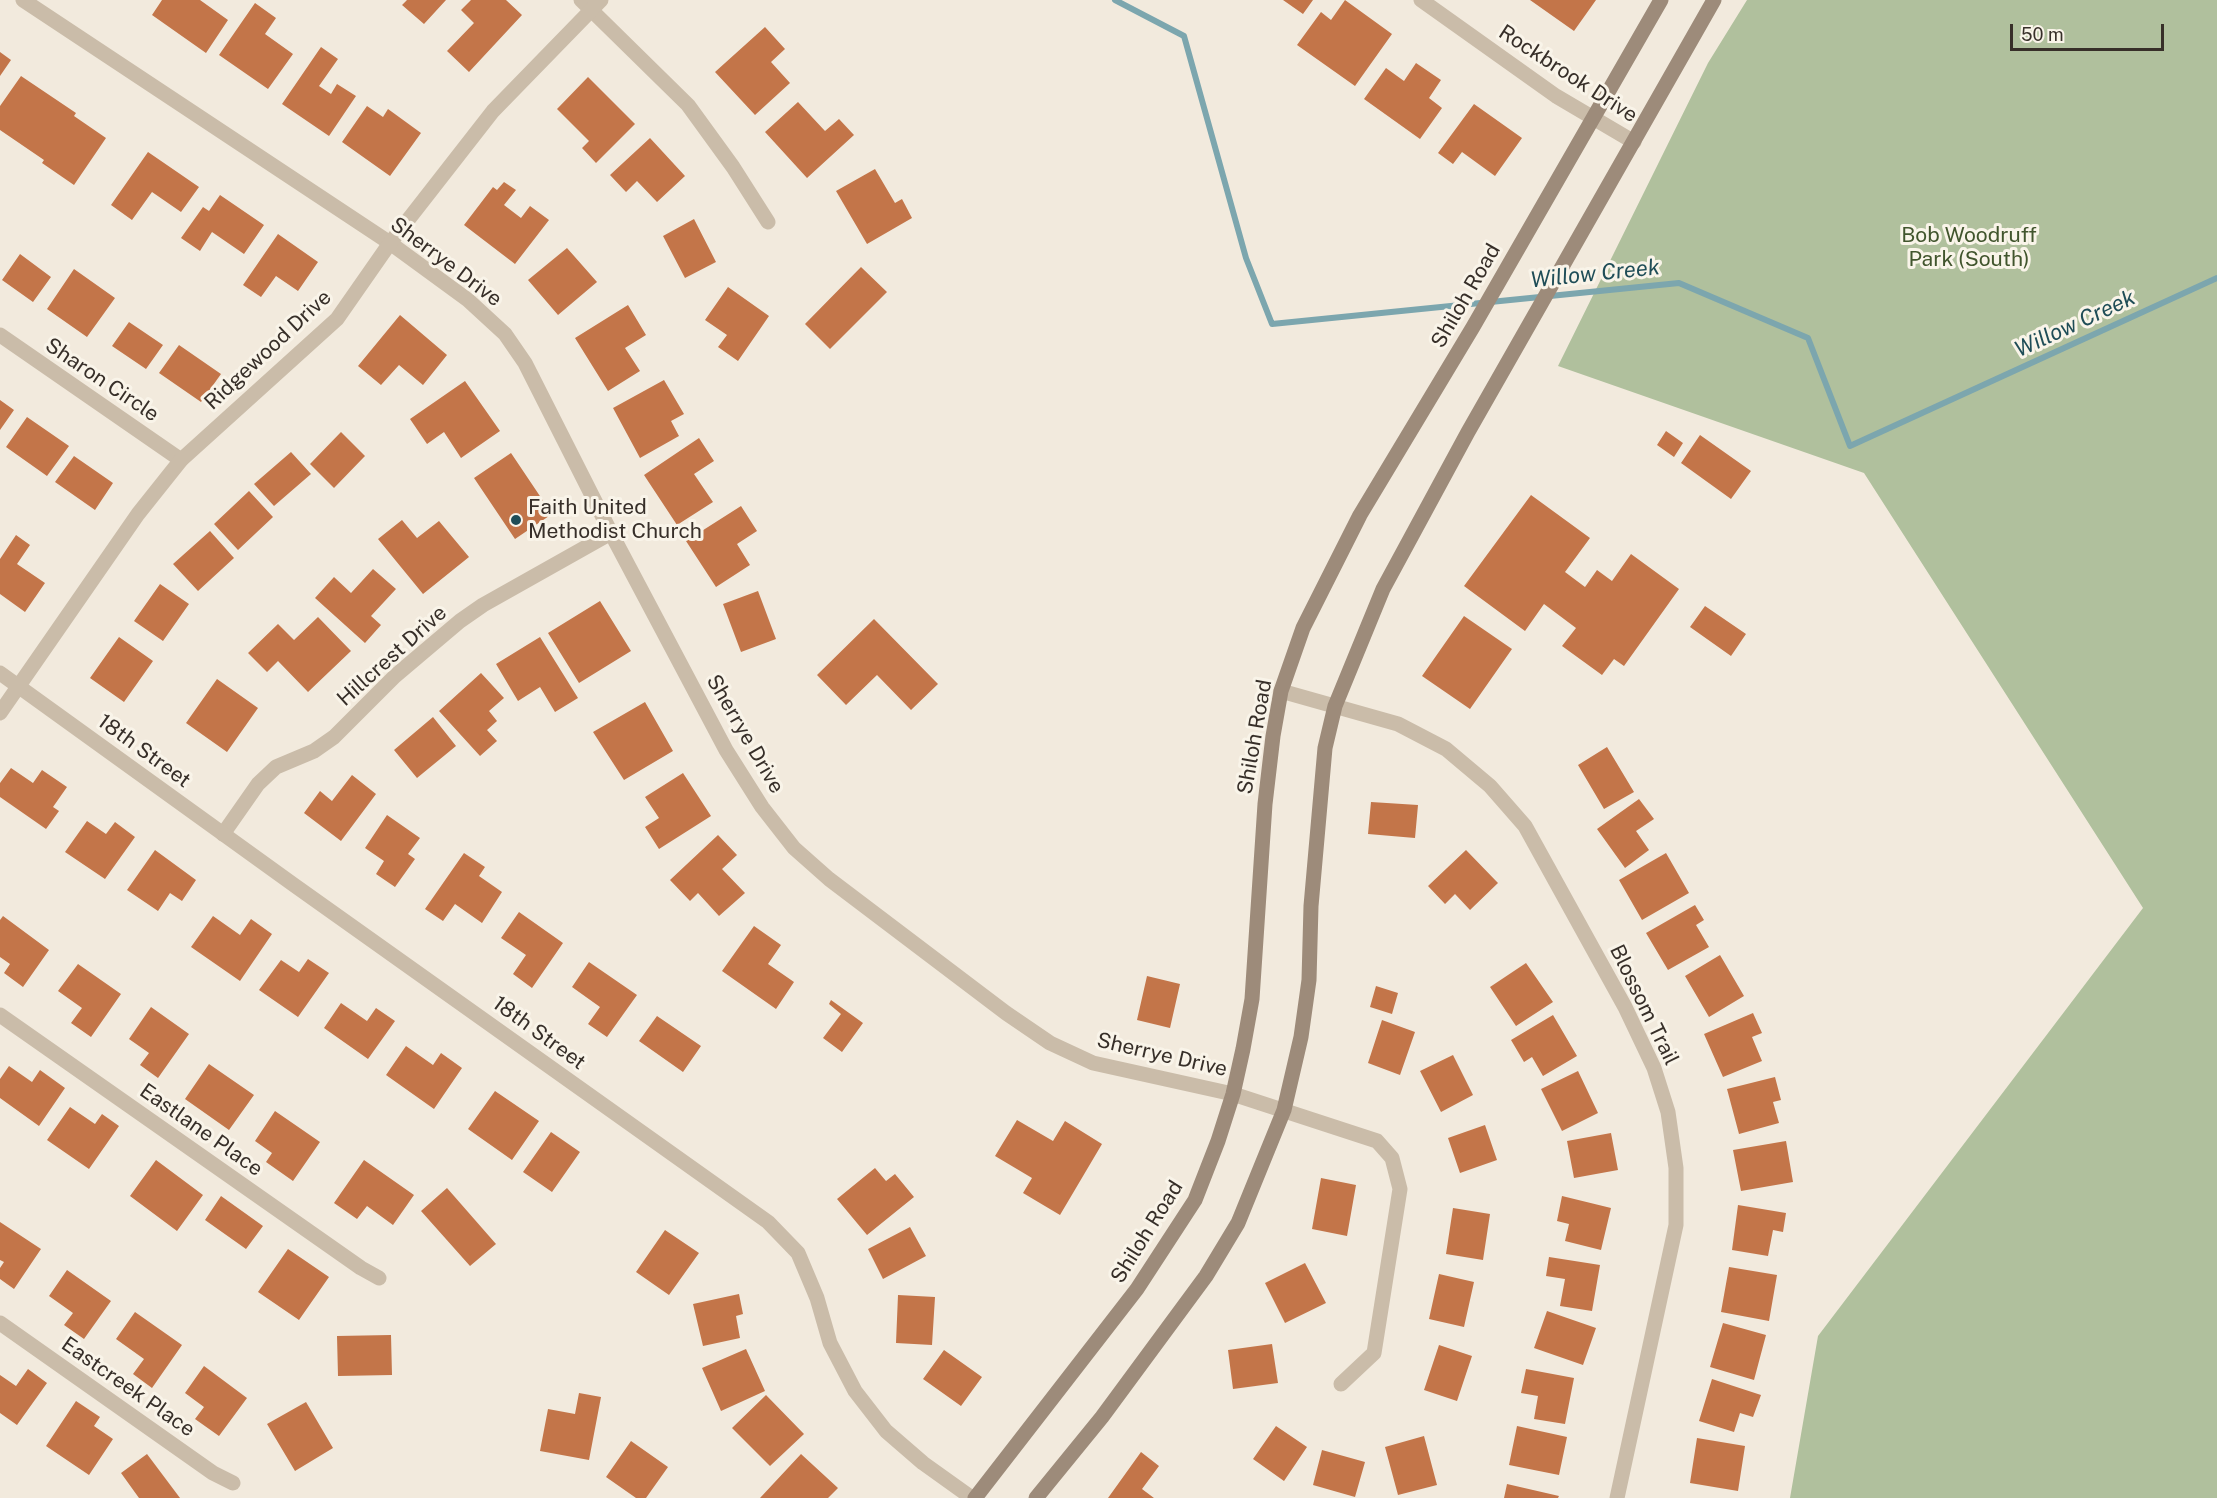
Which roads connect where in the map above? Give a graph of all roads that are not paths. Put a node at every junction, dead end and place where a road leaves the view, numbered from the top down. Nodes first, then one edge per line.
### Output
1 (23, 0) edge
2 (1421, 0) edge
3 (1661, 0) edge
4 (1714, 0) edge
5 (591, 3) edge
6 (1593, 118) junction
7 (1634, 142) junction
8 (768, 222) dead end
9 (390, 243) junction
10 (0, 335) edge
11 (181, 460) junction
12 (611, 533) junction
13 (0, 673) edge
14 (18, 686) junction
15 (1281, 691) junction
16 (1335, 706) junction
17 (0, 713) edge
18 (223, 834) junction
19 (0, 1015) edge
20 (1233, 1094) junction
21 (1284, 1110) junction
22 (379, 1278) dead end
23 (0, 1323) edge
24 (1341, 1384) dead end
25 (233, 1483) dead end
26 (974, 1498) edge
27 (1036, 1498) edge
28 (1617, 1498) edge

1 - 9 street, Sherrye Drive
2 - 6 street, Rockbrook Drive
3 - 6 main road, Shiloh Road
4 - 7 main road
5 - 8 street
5 - 9 street, Ridgewood Drive
6 - 7 street, Rockbrook Drive
6 - 15 main road, Shiloh Road
7 - 16 main road
9 - 11 street, Ridgewood Drive
9 - 12 street, Sherrye Drive
10 - 11 street, Sharon Circle
11 - 14 street, Ridgewood Drive
12 - 18 street, Hillcrest Drive
12 - 20 street, Sherrye Drive
13 - 14 street, 18th Street
14 - 17 street, Ridgewood Drive
14 - 18 street, 18th Street
15 - 16 street, Blossom Trail
15 - 20 main road, Shiloh Road
16 - 21 main road
16 - 28 street, Blossom Trail
18 - 26 street, 18th Street
19 - 22 street, Eastlane Place
20 - 21 street, Sherrye Drive
20 - 26 main road, Shiloh Road
21 - 24 street, Sherrye Drive
21 - 27 main road
23 - 25 street, Eastcreek Place

